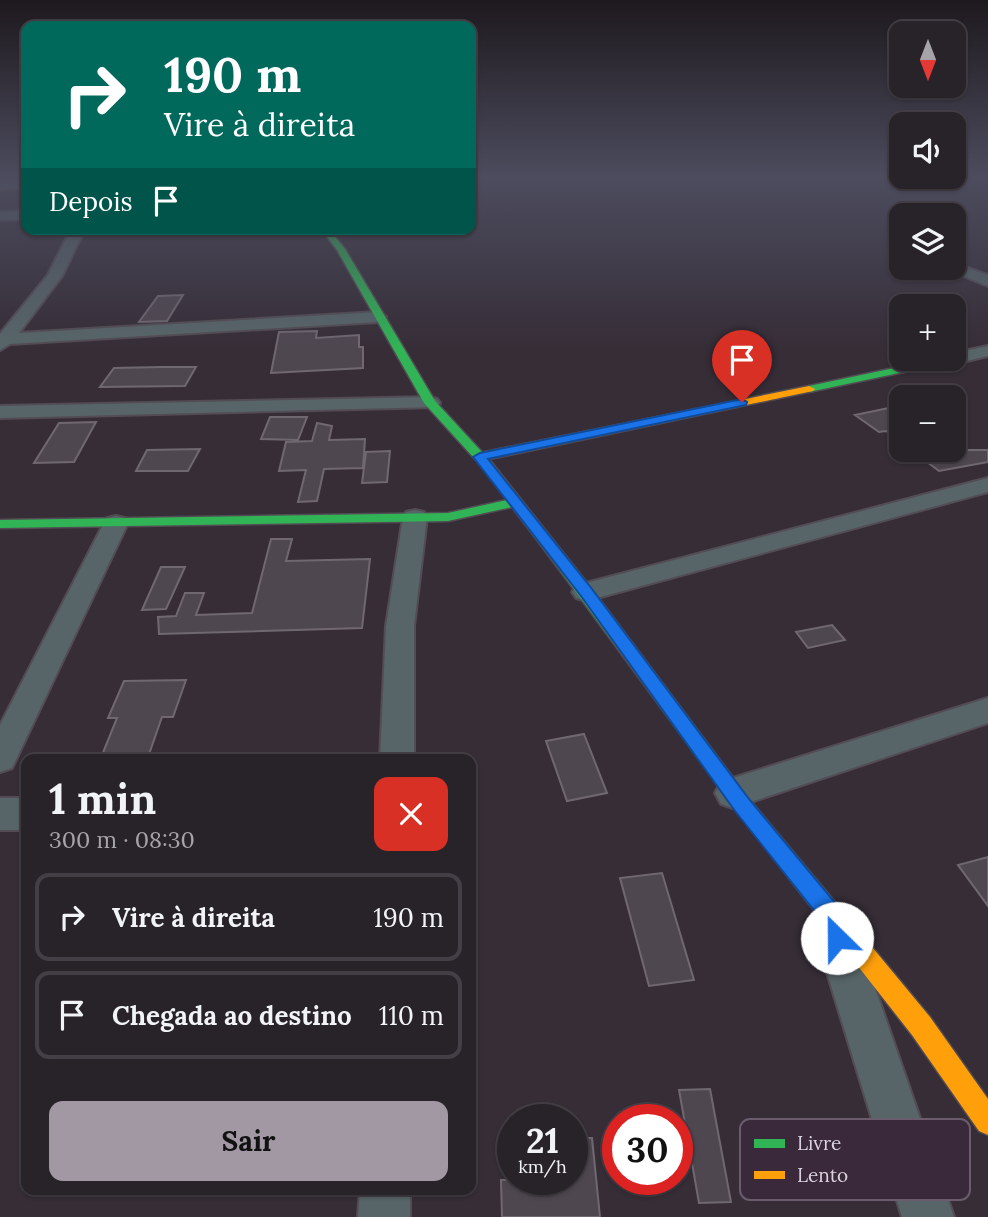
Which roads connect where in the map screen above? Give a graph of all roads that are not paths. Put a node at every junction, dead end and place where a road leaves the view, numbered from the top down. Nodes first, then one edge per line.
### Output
1 (76, 235) edge
2 (330, 235) edge
3 (966, 272) edge
4 (988, 281) edge
5 (378, 317) junction
6 (3, 342) edge
7 (988, 351) edge
8 (966, 355) edge
9 (890, 371) edge
10 (430, 403) junction
11 (0, 412) edge
12 (480, 457) junction
13 (988, 485) edge
14 (515, 502) junction
15 (415, 517) junction
16 (116, 523) junction
17 (0, 524) edge
18 (586, 592) junction
19 (988, 710) edge
20 (397, 754) edge
21 (0, 758) edge
22 (733, 793) junction
23 (0, 814) edge
24 (21, 814) edge
25 (829, 913) junction
26 (896, 1119) edge
27 (988, 1122) edge
28 (384, 1195) edge
29 (922, 1200) edge
30 (384, 1217) edge
31 (928, 1217) edge

1 - 6 street
2 - 5 main road
3 - 4 street
5 - 6 street
5 - 10 main road
7 - 8 street
9 - 12 main road
10 - 11 street
10 - 12 main road
12 - 14 main road
13 - 18 street
14 - 15 main road
14 - 18 main road
15 - 16 main road
15 - 20 street
16 - 17 main road
16 - 21 street
18 - 22 main road
19 - 22 street
22 - 25 main road
23 - 24 street
25 - 26 street
25 - 27 main road
28 - 30 street
29 - 31 street

